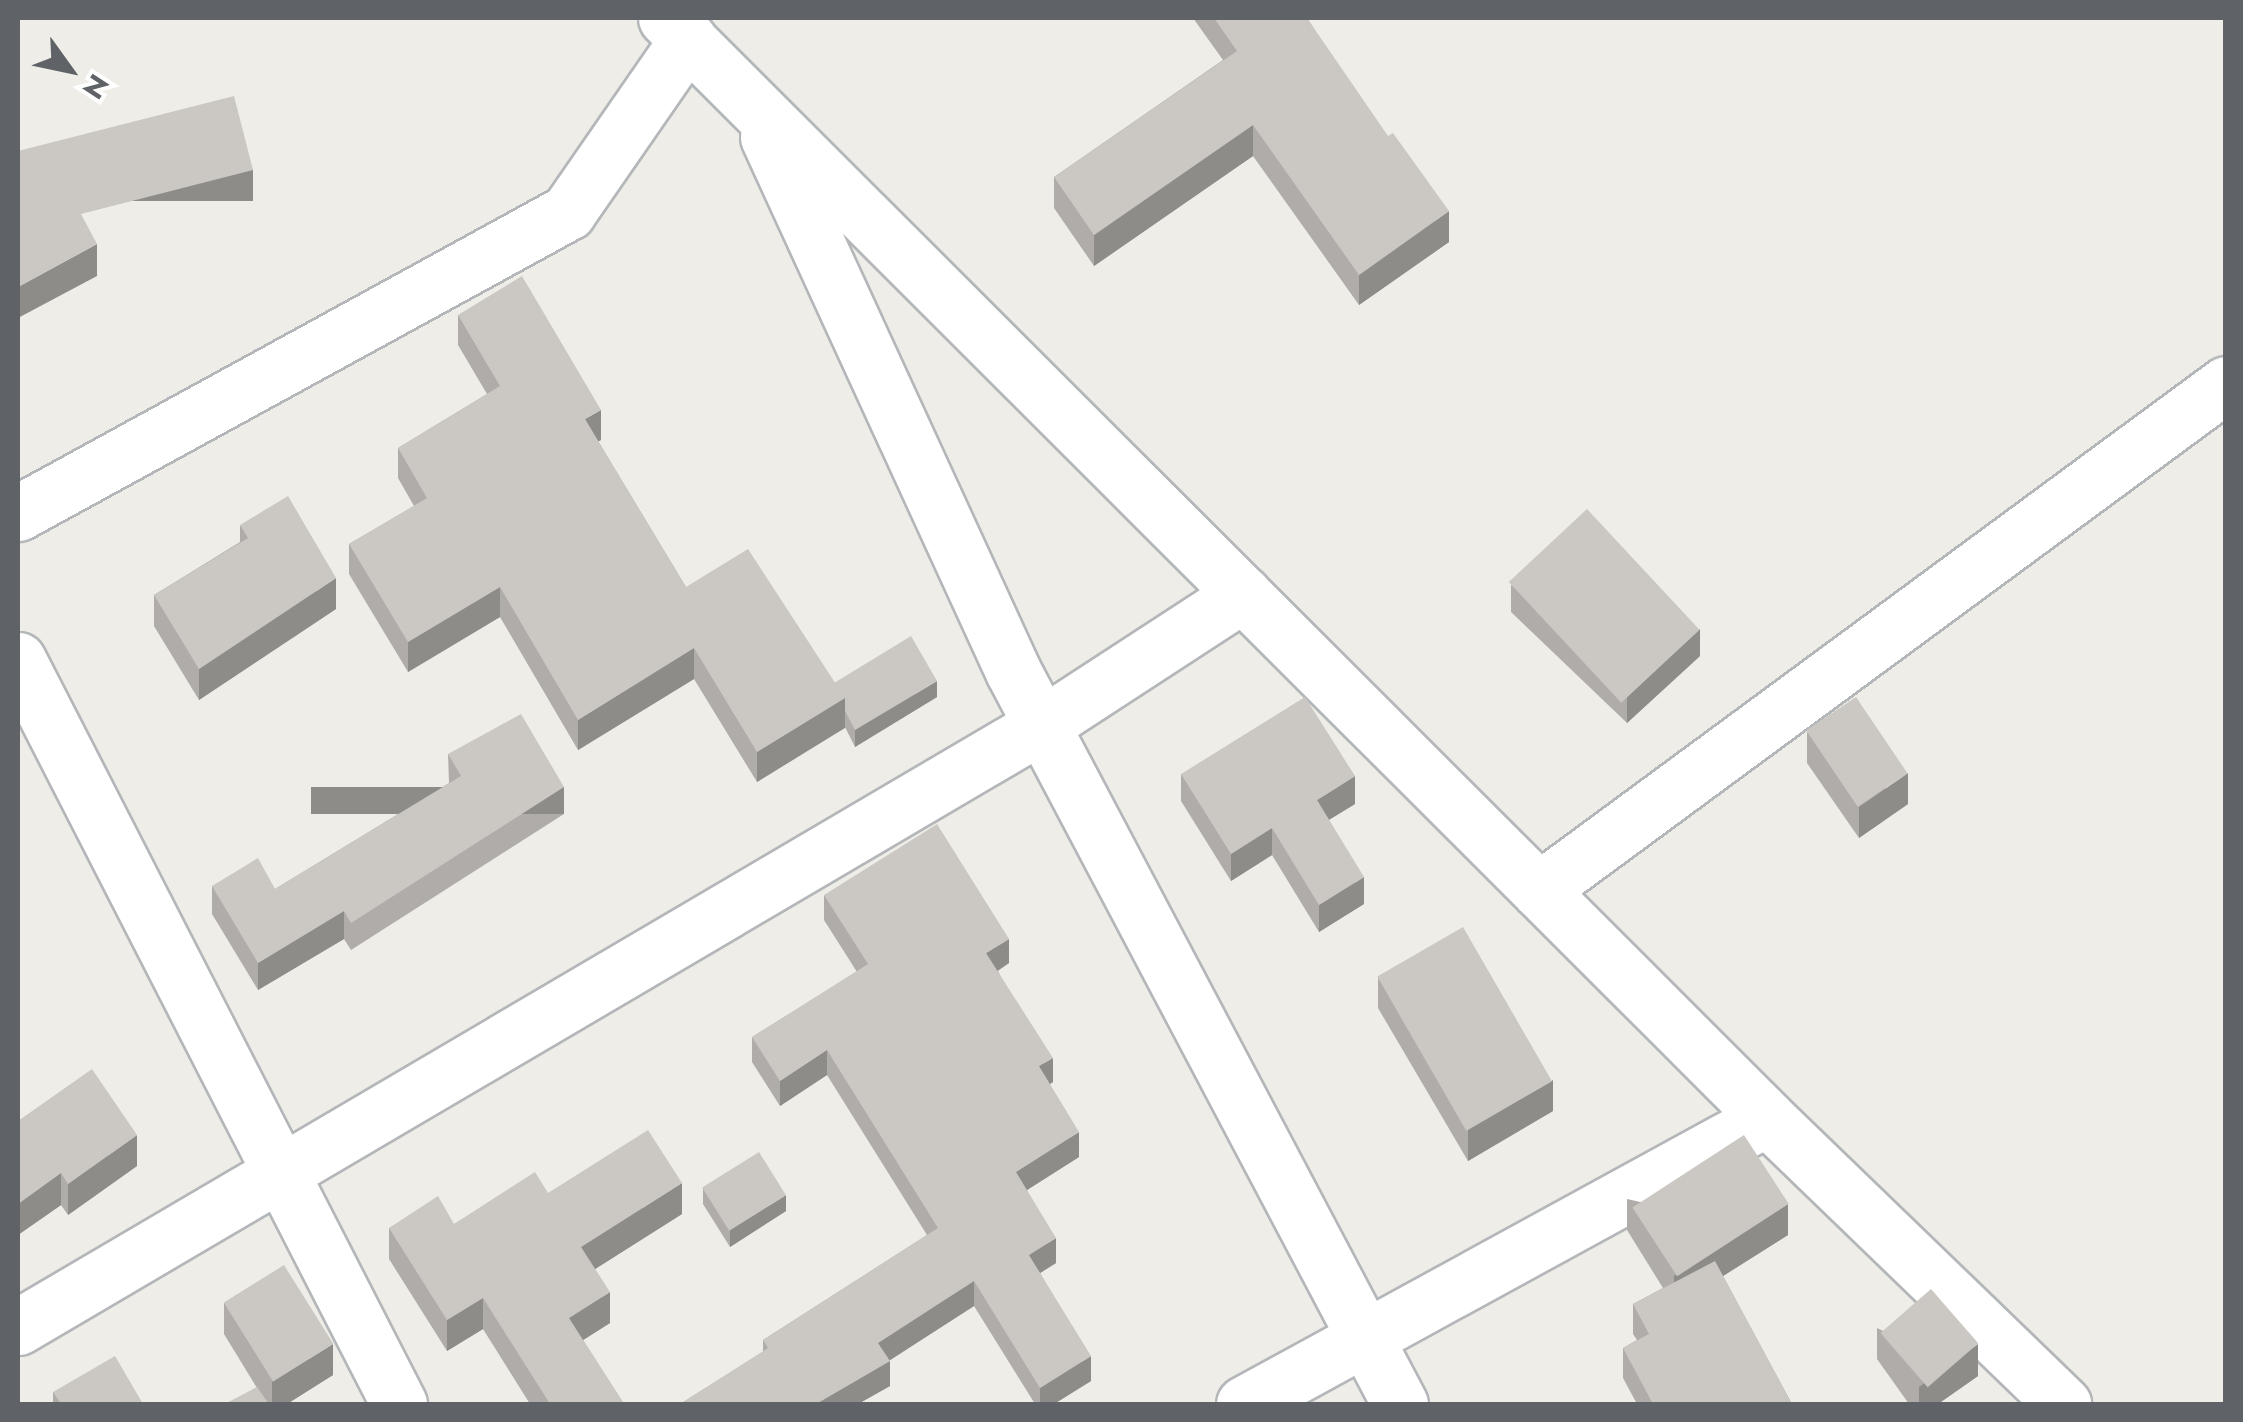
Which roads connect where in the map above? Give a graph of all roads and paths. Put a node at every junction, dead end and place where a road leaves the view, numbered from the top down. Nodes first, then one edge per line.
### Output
1 (677, 28) edge
2 (752, 102) junction
3 (2226, 384) edge
4 (18, 513) edge
5 (1244, 594) junction
6 (18, 660) edge
7 (1042, 725) junction
8 (1539, 890) junction
9 (1767, 1118) junction
10 (280, 1173) junction
11 (18, 1327) edge
12 (1365, 1338) junction
13 (400, 1404) edge
14 (1244, 1404) edge
15 (1400, 1404) edge
16 (2063, 1404) edge

1 - 2 street
1 - 4 street
2 - 5 street
2 - 7 street
3 - 8 street
5 - 7 street
5 - 8 street
6 - 10 street
7 - 10 street
7 - 12 street
8 - 9 street
9 - 12 street
9 - 16 street
10 - 11 street
10 - 13 street
12 - 14 street
12 - 15 street

